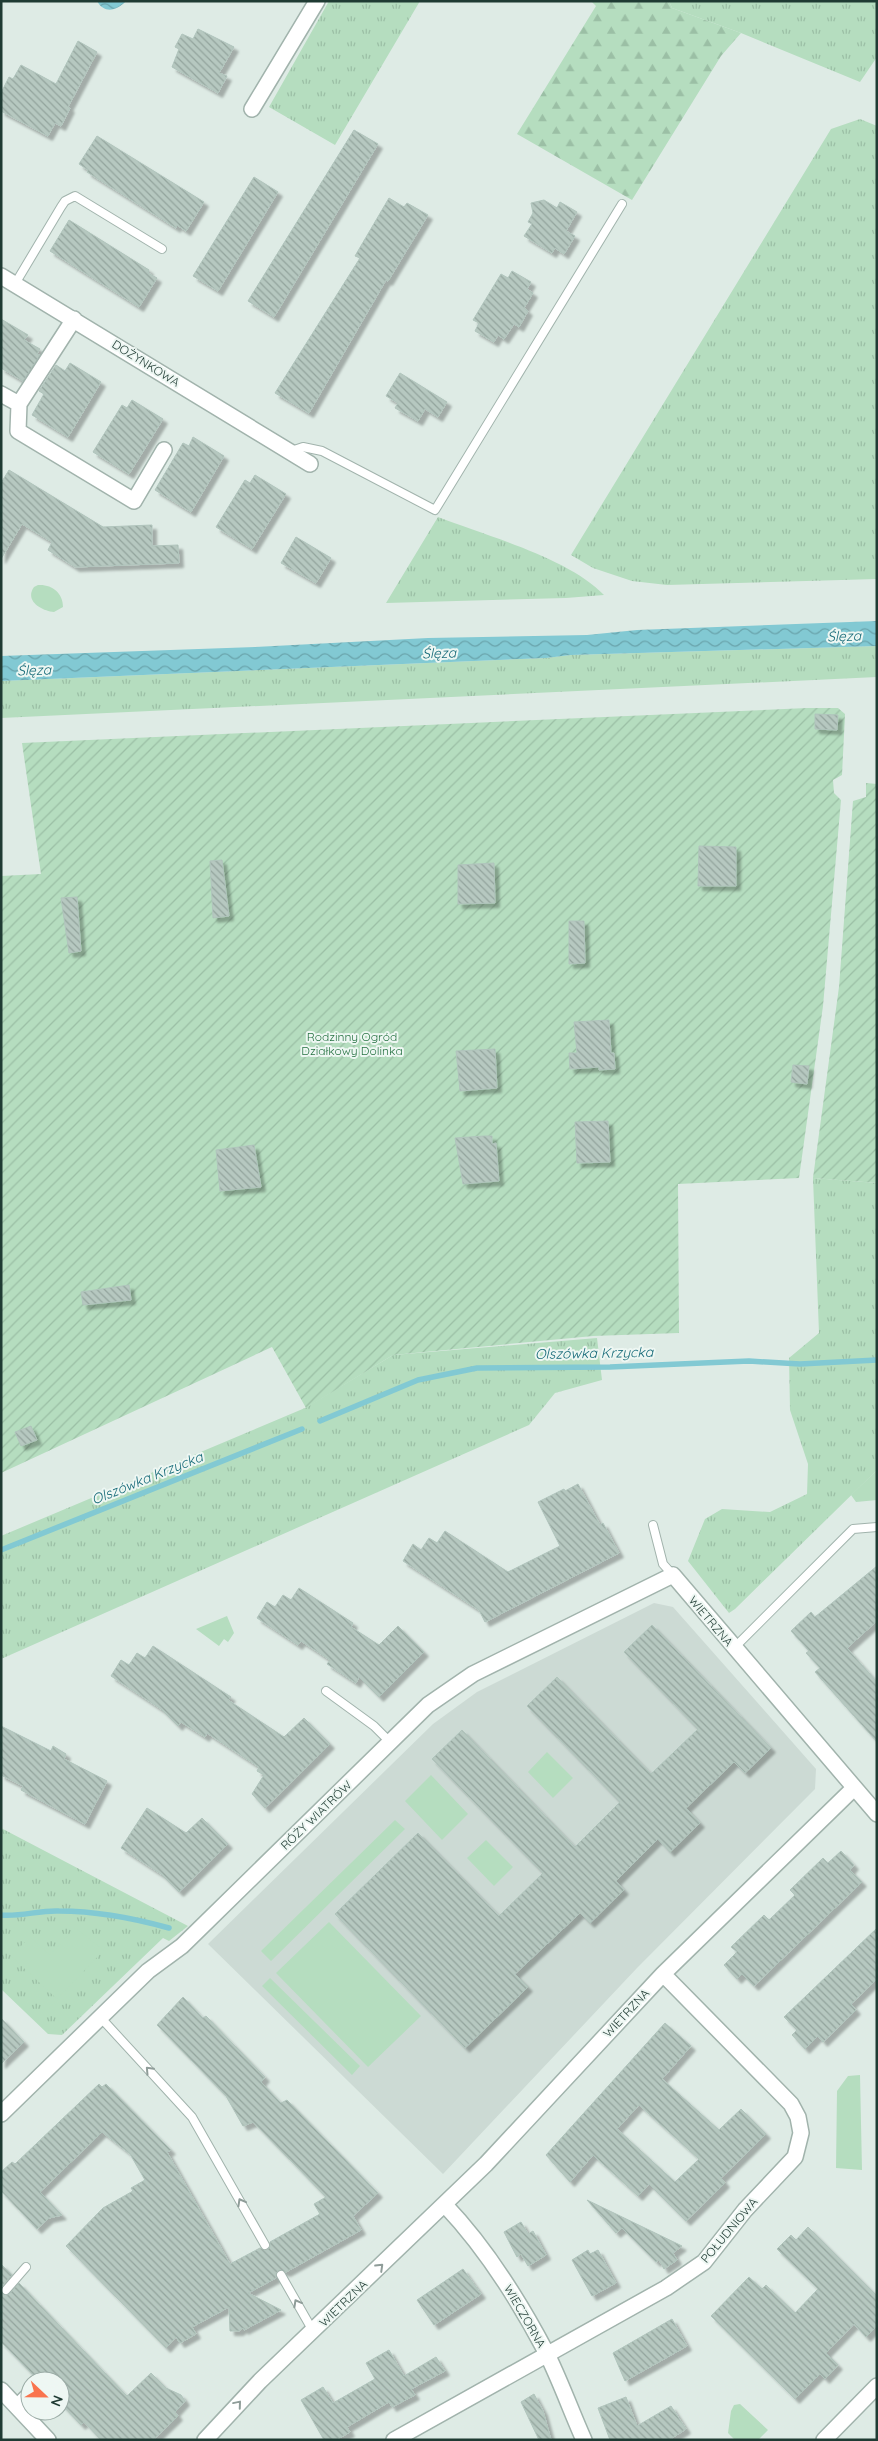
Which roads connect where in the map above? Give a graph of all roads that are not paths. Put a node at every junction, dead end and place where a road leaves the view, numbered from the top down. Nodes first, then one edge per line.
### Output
1 (317, 1) edge
2 (252, 109) dead end
3 (622, 204) dead end
4 (162, 249) dead end
5 (1, 276) edge
6 (15, 284) junction
7 (74, 319) junction
8 (1, 394) edge
9 (19, 404) junction
10 (164, 450) dead end
11 (289, 451) junction
12 (310, 464) dead end
13 (653, 1525) dead end
14 (877, 1527) edge
15 (673, 1575) junction
16 (734, 1648) junction
17 (326, 1691) dead end
18 (390, 1742) junction
19 (854, 1788) junction
20 (877, 1814) edge
21 (663, 1974) junction
22 (101, 2018) junction
23 (1, 2114) edge
24 (445, 2205) junction
25 (265, 2245) dead end
26 (26, 2267) dead end
27 (281, 2275) dead end
28 (6, 2290) dead end
29 (313, 2331) junction
30 (546, 2353) junction
31 (877, 2386) edge
32 (1, 2390) edge
33 (20, 2404) edge
34 (17, 2407) junction
35 (48, 2440) edge
36 (205, 2440) edge
37 (394, 2440) edge
38 (584, 2440) edge
39 (824, 2440) edge

1 - 2 street
3 - 11 lane
4 - 6 lane
5 - 6 street, DOŻYNKOWA
6 - 7 street, DOŻYNKOWA
7 - 9 street
7 - 11 street, DOŻYNKOWA
8 - 9 street
9 - 10 street
11 - 12 street, DOŻYNKOWA
13 - 15 lane
14 - 16 lane
15 - 16 street, WIETRZNA
15 - 18 street, RÓŻY WIATRÓW
16 - 19 street, WIETRZNA
17 - 18 lane
18 - 22 street, RÓŻY WIATRÓW
19 - 20 street
19 - 21 street, WIETRZNA
21 - 24 street, WIETRZNA
21 - 30 street, POŁUDNIOWA
22 - 23 street, RÓŻY WIATRÓW
25 -> 22 lane
29 -> 24 street, WIETRZNA
24 - 30 street, WIECZORNA
26 - 28 lane
29 -> 27 lane
36 -> 29 street, WIETRZNA
30 - 37 street, POŁUDNIOWA
30 - 38 street, WIECZORNA
31 - 39 street
32 - 34 street
33 - 34 street
34 - 35 street

